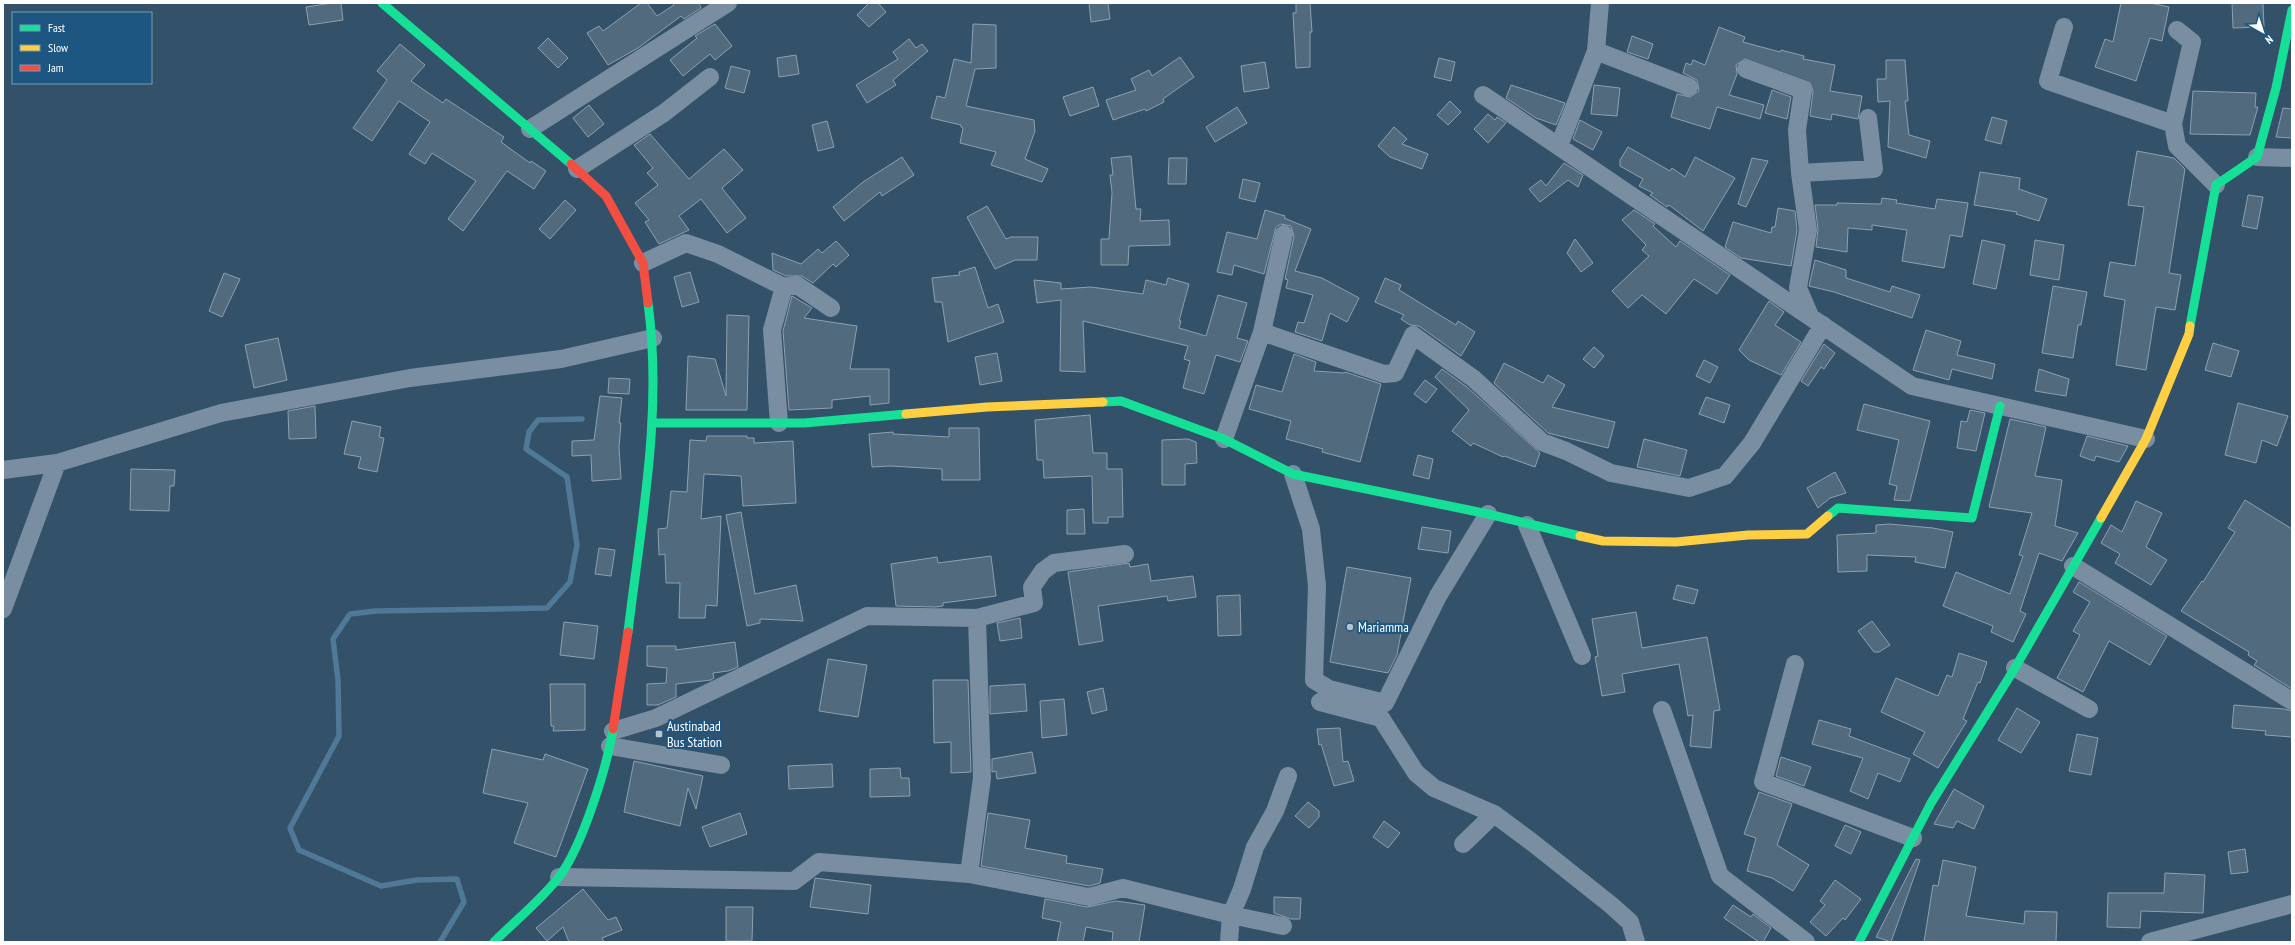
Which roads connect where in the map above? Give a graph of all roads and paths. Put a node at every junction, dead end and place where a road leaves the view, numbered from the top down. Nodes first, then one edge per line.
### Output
1 (382, 3) edge
2 (728, 3) edge
3 (1600, 3) edge
4 (2292, 10) edge
5 (2064, 27) dead end
6 (2177, 30) dead end
7 (1596, 51) junction
8 (1746, 69) dead end
9 (710, 77) dead end
10 (1689, 88) dead end
11 (1483, 95) dead end
12 (1868, 118) dead end
13 (2174, 124) junction
14 (530, 129) junction
15 (1559, 146) junction
16 (2257, 157) junction
17 (2292, 158) edge
18 (577, 169) junction
19 (1800, 173) junction
20 (2216, 185) junction
21 (1284, 234) dead end
22 (643, 263) junction
23 (784, 287) junction
24 (831, 308) dead end
25 (1816, 321) junction
26 (1262, 332) junction
27 (654, 338) junction
28 (2000, 406) junction
29 (653, 423) junction
30 (779, 423) junction
31 (1224, 439) junction
32 (2146, 440) junction
33 (57, 463) junction
34 (3, 470) edge
35 (1293, 474) junction
36 (1488, 514) junction
37 (1527, 525) junction
38 (1126, 554) dead end
39 (2073, 566) junction
40 (4, 605) edge
41 (977, 618) junction
42 (1582, 656) dead end
43 (1795, 664) dead end
44 (2015, 668) junction
45 (2292, 701) edge
46 (1320, 702) dead end
47 (2089, 709) dead end
48 (1662, 710) dead end
49 (612, 739) junction
50 (721, 765) dead end
51 (1288, 776) dead end
52 (1494, 814) junction
53 (1913, 838) junction
54 (1463, 844) dead end
55 (969, 874) junction
56 (559, 876) junction
57 (2292, 904) edge
58 (1231, 915) junction
59 (1283, 926) dead end
60 (494, 942) edge
61 (1229, 942) edge
62 (1636, 942) edge
63 (1806, 942) edge
64 (1862, 942) edge
65 (2150, 942) edge

1 - 14 street
2 - 14 street
3 - 7 street
4 - 16 street
5 - 13 street
6 - 13 street
7 - 10 street
7 - 15 street
8 - 19 street
9 - 18 street
11 - 15 street
12 - 19 street
13 - 20 street
14 - 18 street
15 - 25 street
16 - 17 street
16 - 20 street
18 - 22 street
19 - 25 street
20 - 32 street
21 - 26 street
22 - 23 street
22 - 27 street
23 - 24 street
23 - 30 street
25 - 26 street
25 - 28 street
26 - 31 street
27 - 29 street
27 - 33 street
28 - 32 street
28 - 37 street
29 - 30 street
29 - 49 street
30 - 31 street
31 - 35 street
32 - 39 street
33 - 34 street
33 - 40 street
35 - 36 street
35 - 36 street
36 - 37 street
37 - 42 street
38 - 41 street
39 - 44 street
39 - 45 street
41 - 49 street
41 - 55 street
43 - 53 street
44 - 47 street
44 - 53 street
46 - 52 street
48 - 63 street
49 - 50 street
49 - 56 street
51 - 58 street
52 - 54 street
52 - 62 street
53 - 64 street
55 - 56 street
55 - 58 street
56 - 60 street
57 - 65 street
58 - 59 street
58 - 61 street

